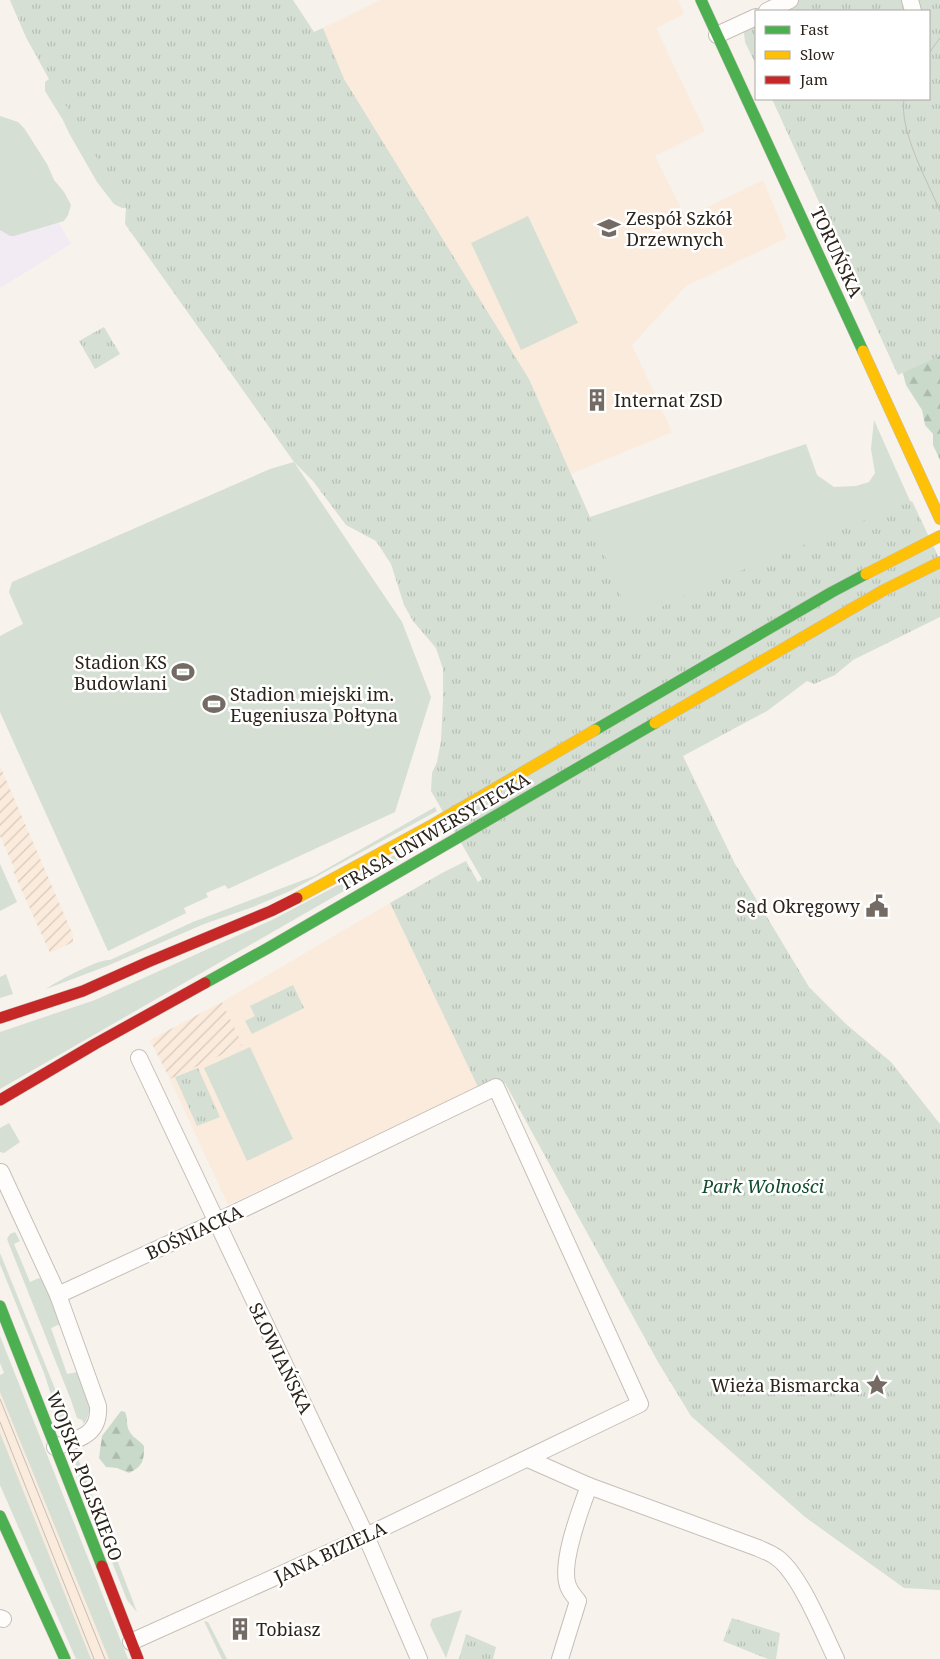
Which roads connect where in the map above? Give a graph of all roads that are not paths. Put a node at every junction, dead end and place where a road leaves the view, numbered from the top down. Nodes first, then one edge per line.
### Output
1 (701, 0) edge
2 (790, 0) edge
3 (769, 10) edge
4 (755, 16) edge
5 (717, 35) junction
6 (940, 519) edge
7 (940, 536) edge
8 (940, 562) edge
9 (0, 1018) edge
10 (139, 1058) dead end
11 (0, 1100) edge
12 (1, 1172) dead end
13 (216, 1222) junction
14 (58, 1295) junction
15 (0, 1306) edge
16 (640, 1404) joint
17 (54, 1447) junction
18 (528, 1459) junction
19 (589, 1486) junction
20 (0, 1516) edge
21 (366, 1536) junction
22 (131, 1642) junction
23 (65, 1659) edge
24 (138, 1659) edge
25 (420, 1659) edge
26 (560, 1659) edge
27 (836, 1659) edge

1 - 5 main road, TORUŃSKA
2 - 3 street
4 - 5 street
5 - 6 main road, TORUŃSKA
7 - 9 main road, TRASA UNIWERSYTECKA
8 - 11 main road, TRASA UNIWERSYTECKA
10 - 13 street, SŁOWIAŃSKA
12 - 14 street
13 - 14 street, BOŚNIACKA
13 - 16 street, BOŚNIACKA
13 - 21 street, SŁOWIAŃSKA
14 - 17 street
15 - 17 main road, WOJSKA POLSKIEGO
16 - 18 street, JANA BIZIELA
17 - 22 main road, WOJSKA POLSKIEGO
18 - 19 street
18 - 21 street, JANA BIZIELA
19 - 26 street
19 - 27 street
20 - 23 main road
21 - 22 street, JANA BIZIELA
21 - 25 street, SŁOWIAŃSKA
22 - 24 main road, WOJSKA POLSKIEGO

